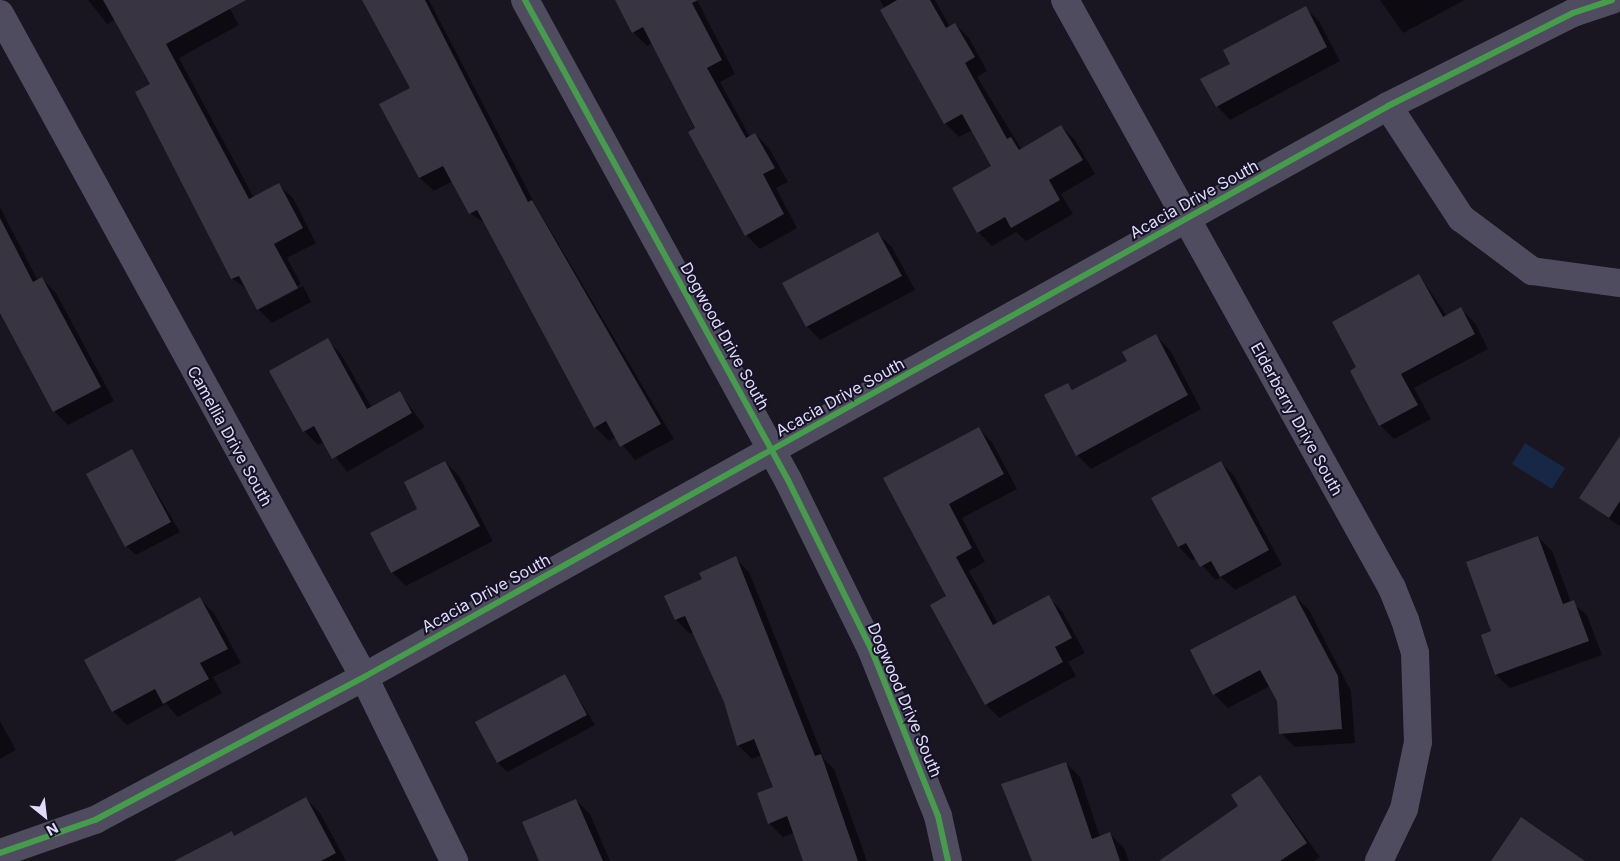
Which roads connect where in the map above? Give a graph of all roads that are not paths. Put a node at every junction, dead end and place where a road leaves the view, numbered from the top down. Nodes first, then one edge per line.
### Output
1 (525, 0) edge
2 (1065, 0) edge
3 (1612, 0) edge
4 (1569, 6) edge
5 (0, 14) edge
6 (1388, 106) junction
7 (1185, 220) junction
8 (1620, 283) edge
9 (773, 451) junction
10 (364, 677) junction
11 (0, 853) edge
12 (454, 861) edge
13 (948, 861) edge
14 (1380, 861) edge

1 - 9 street, Dogwood Drive South
2 - 7 street, Elderberry Drive South
3 - 4 street, Acacia Drive South
4 - 6 street, Acacia Drive South
5 - 10 street, Camellia Drive South
6 - 7 street, Acacia Drive South
6 - 8 street
7 - 9 street, Acacia Drive South
7 - 14 street, Elderberry Drive South
9 - 10 street, Acacia Drive South
9 - 13 street, Dogwood Drive South
10 - 11 street, Acacia Drive South
10 - 12 street, Camellia Drive South

